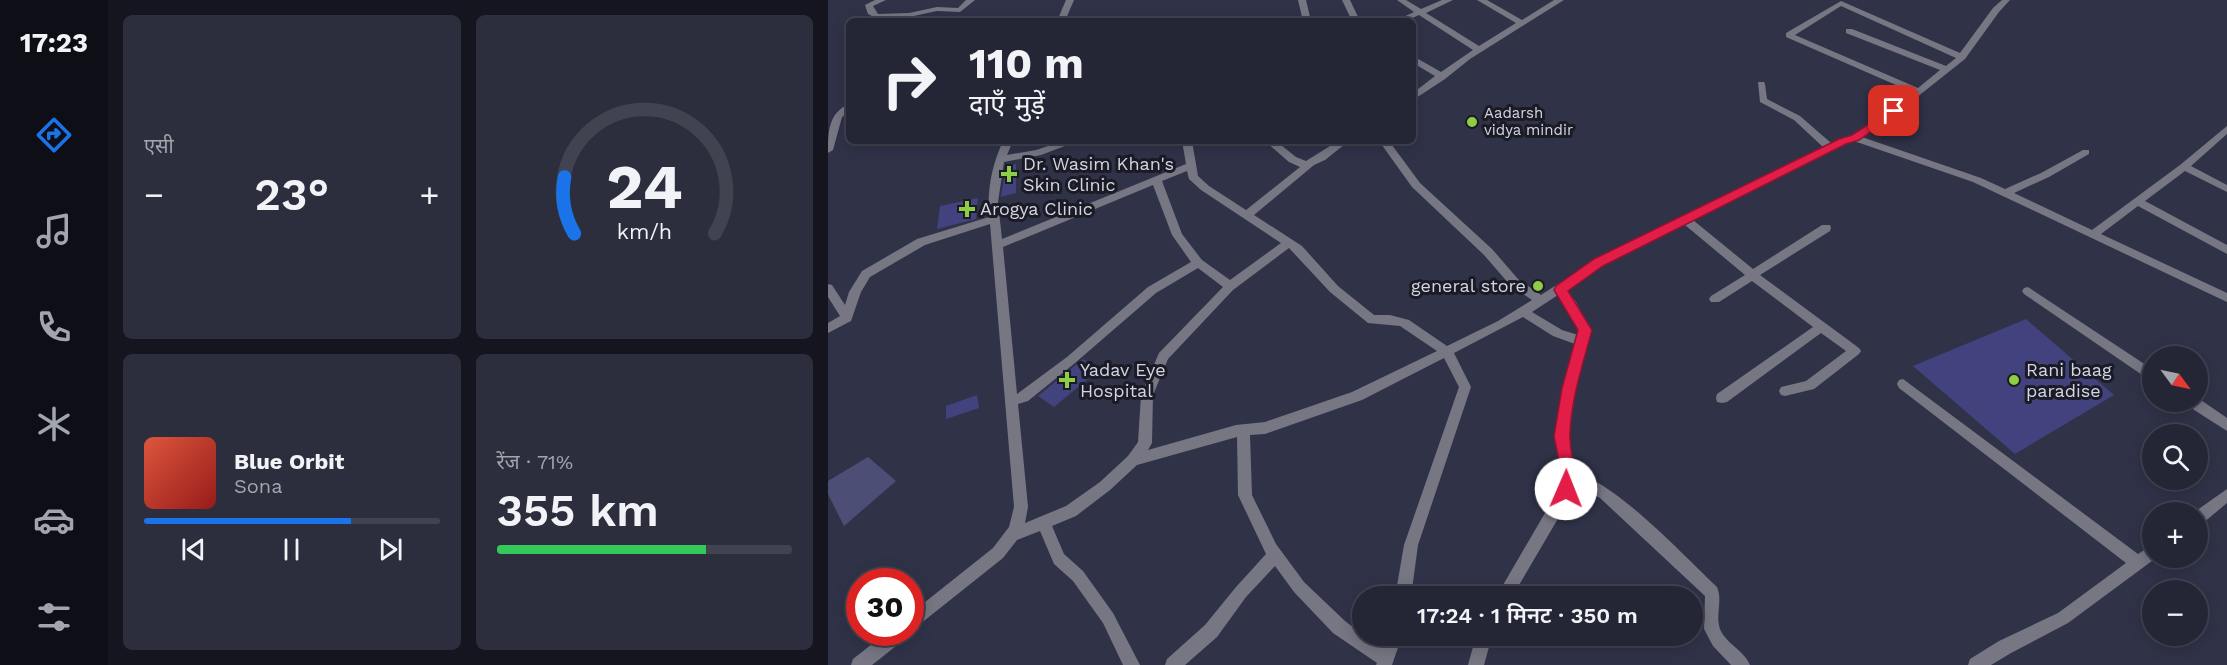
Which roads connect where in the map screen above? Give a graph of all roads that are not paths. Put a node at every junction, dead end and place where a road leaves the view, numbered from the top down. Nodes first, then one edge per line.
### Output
1 (882, 0) edge
2 (971, 0) edge
3 (1070, 0) edge
4 (1302, 0) edge
5 (1346, 0) edge
6 (1401, 0) edge
7 (1449, 0) edge
8 (1481, 0) edge
9 (1560, 0) edge
10 (2006, 0) edge
11 (1843, 1) edge
12 (1420, 13) junction
13 (1062, 18) edge
14 (1305, 18) edge
15 (1355, 18) edge
16 (1407, 18) edge
17 (1521, 23) junction
18 (1850, 30) dead end
19 (1479, 50) junction
20 (1962, 57) junction
21 (1416, 61) edge
22 (1946, 69) junction
23 (1442, 77) junction
24 (1761, 84) dead end
25 (1918, 91) junction
26 (1416, 95) edge
27 (833, 116) edge
28 (2225, 134) edge
29 (1856, 138) junction
30 (1007, 144) edge
31 (1064, 144) edge
32 (1188, 144) edge
33 (1274, 144) edge
34 (1386, 144) edge
35 (1330, 145) edge
36 (1830, 148) junction
37 (828, 150) edge
38 (2086, 152) dead end
39 (999, 160) junction
40 (1192, 165) junction
41 (1309, 165) junction
42 (2184, 167) junction
43 (1156, 180) junction
44 (2227, 189) edge
45 (2006, 193) junction
46 (2138, 202) junction
47 (1246, 215) junction
48 (994, 219) junction
49 (1685, 219) junction
50 (1826, 228) dead end
51 (2093, 234) junction
52 (1289, 243) junction
53 (997, 245) junction
54 (2227, 250) edge
55 (1198, 263) junction
56 (1753, 276) junction
57 (1228, 287) junction
58 (828, 288) edge
59 (1560, 290) junction
60 (2028, 291) dead end
61 (2227, 298) edge
62 (1715, 299) dead end
63 (1540, 300) junction
64 (1522, 311) junction
65 (848, 318) junction
66 (1821, 327) junction
67 (828, 328) edge
68 (1582, 340) junction
69 (1446, 352) junction
70 (2142, 368) edge
71 (1903, 384) dead end
72 (1785, 391) dead end
73 (1722, 398) dead end
74 (1011, 401) junction
75 (2208, 412) edge
76 (2227, 425) edge
77 (1243, 430) junction
78 (1133, 460) junction
79 (1566, 477) junction
80 (2227, 495) edge
81 (2208, 510) edge
82 (1044, 524) junction
83 (1013, 535) junction
84 (1275, 555) junction
85 (2142, 560) edge
86 (2138, 563) junction
87 (1405, 586) edge
88 (1510, 586) edge
89 (924, 613) edge
90 (883, 646) edge
91 (1391, 646) edge
92 (1481, 646) edge
93 (1385, 662) edge
94 (859, 665) edge
95 (1132, 665) edge
96 (1173, 665) edge
97 (1476, 665) edge
98 (1742, 665) edge
99 (1976, 665) edge

1 - 2 street
3 - 13 street
4 - 14 street
5 - 15 street
6 - 12 street
7 - 12 street
8 - 17 street
9 - 17 street
10 - 20 street
11 - 20 street
11 - 25 street
12 - 16 street
12 - 19 street
17 - 19 street
18 - 22 street
19 - 23 street
20 - 22 street
21 - 23 street
22 - 25 street
23 - 26 street
24 - 36 street
25 - 29 street
27 - 37 street
28 - 42 street
29 - 36 street
29 - 45 street
30 - 39 street
31 - 39 street
32 - 40 street
33 - 41 street
34 - 63 street
35 - 41 street
36 - 49 street
38 - 45 street
39 - 48 street
40 - 43 street
40 - 47 street
41 - 47 street
42 - 44 street
42 - 46 street
43 - 53 street
43 - 55 street
45 - 51 street
46 - 51 street
46 - 54 street
47 - 52 street
48 - 53 street
48 - 65 street
49 - 56 street
49 - 59 street
50 - 56 street
51 - 61 street
52 - 57 street
52 - 69 street
53 - 74 street
55 - 57 street
55 - 74 street
56 - 62 street
56 - 66 street
57 - 78 street
58 - 65 street
59 - 63 street
59 - 68 street
60 - 70 street
63 - 64 street
64 - 68 street
64 - 69 street
65 - 67 street
66 - 72 street
66 - 73 street
68 - 79 street
69 - 77 street
69 - 87 street
71 - 86 street
74 - 83 street
75 - 76 street
77 - 78 street
77 - 84 street
78 - 82 street
79 - 88 street
79 - 98 street
80 - 81 street
82 - 83 street
82 - 95 street
83 - 89 street
84 - 93 street
84 - 96 street
85 - 86 street
86 - 99 street
90 - 94 street
91 - 93 street
92 - 97 street

